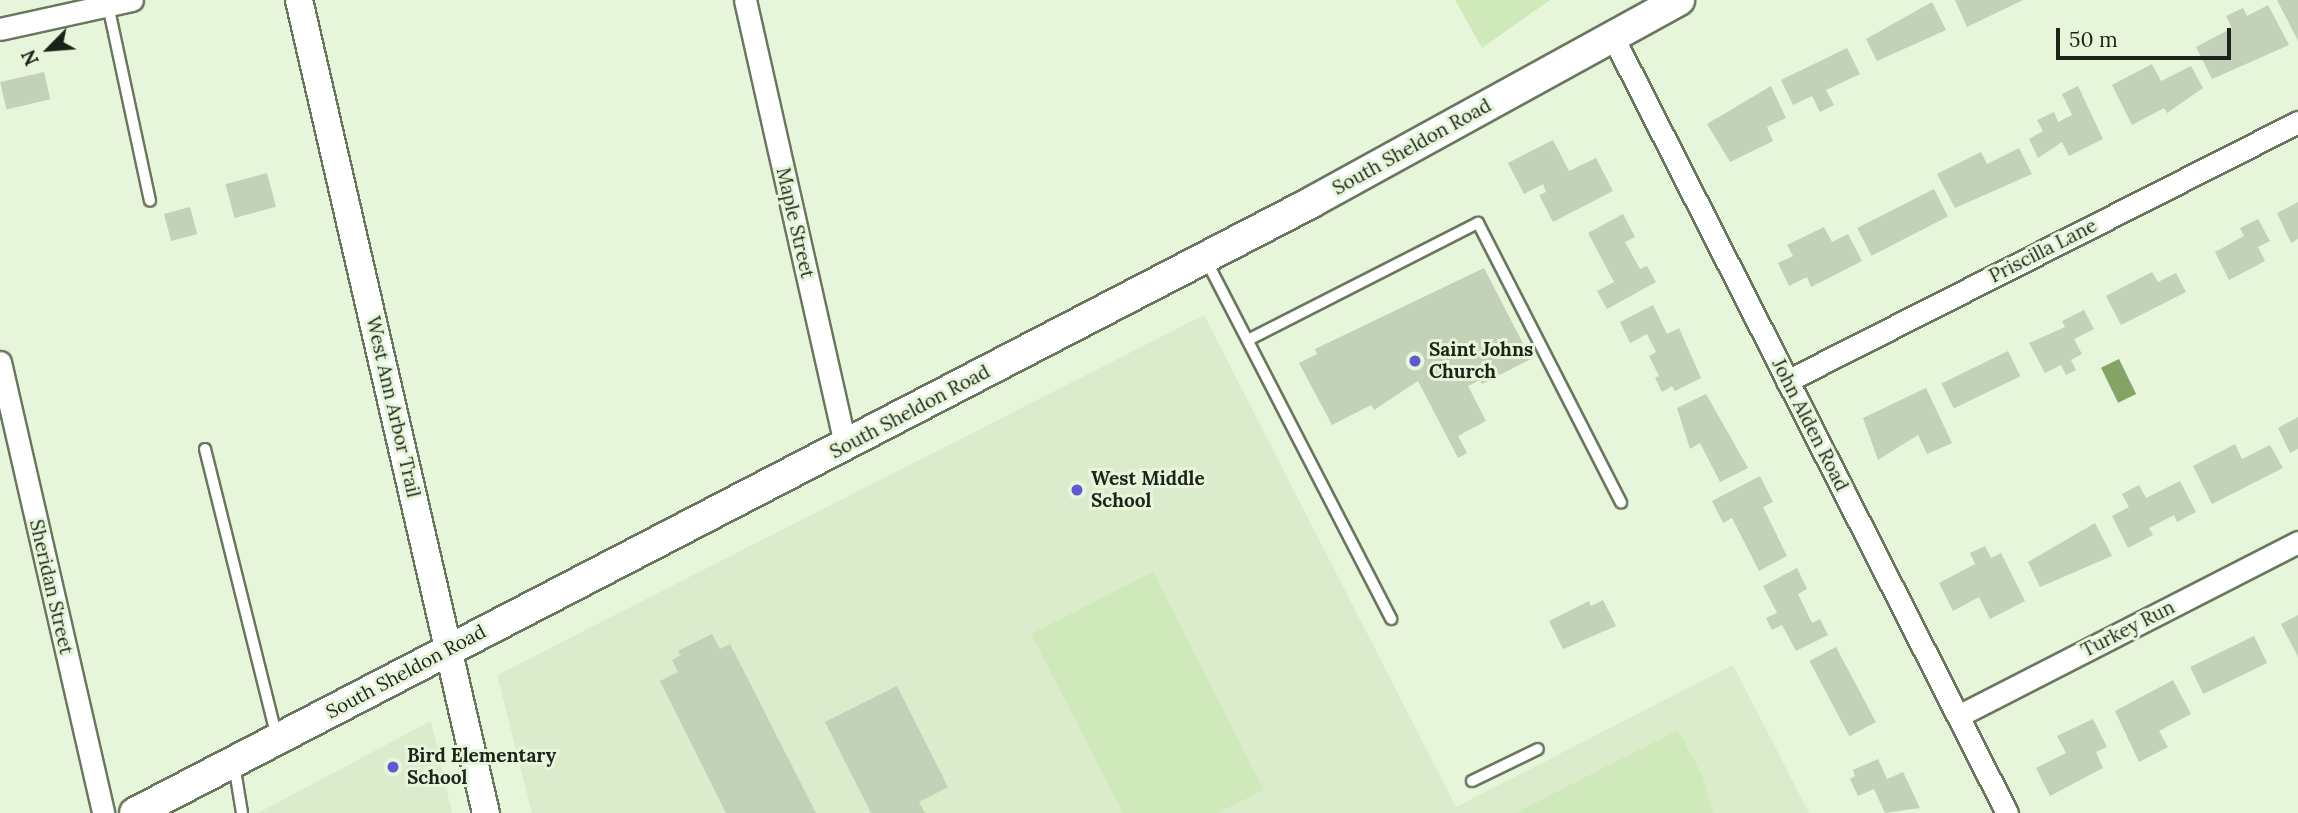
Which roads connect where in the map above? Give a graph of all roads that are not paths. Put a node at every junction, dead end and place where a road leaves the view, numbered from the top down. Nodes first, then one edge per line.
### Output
1 (132, 0) edge
2 (299, 0) edge
3 (745, 0) edge
4 (1679, 0) edge
5 (108, 5) junction
6 (0, 29) edge
7 (1613, 37) junction
8 (2298, 122) edge
9 (150, 201) dead end
10 (1205, 258) junction
11 (1248, 340) junction
12 (0, 362) edge
13 (1787, 381) junction
14 (845, 445) junction
15 (205, 449) dead end
16 (1621, 503) dead end
17 (2298, 542) edge
18 (1391, 620) dead end
19 (447, 650) junction
20 (1958, 716) junction
21 (277, 740) junction
22 (1538, 749) dead end
23 (234, 762) junction
24 (1472, 781) dead end
25 (103, 813) edge
26 (135, 813) edge
27 (242, 813) edge
28 (486, 813) edge
29 (2007, 813) edge

1 - 5 street
2 - 19 street, West Ann Arbor Trail
3 - 14 street, Maple Street
4 - 7 main road, South Sheldon Road
5 - 6 street
5 - 9 lane
7 - 10 main road, South Sheldon Road
7 - 13 street, John Alden Road
8 - 13 street, Priscilla Lane
10 - 11 lane
10 - 14 main road, South Sheldon Road
11 - 16 lane
11 - 18 lane
12 - 25 street, Sheridan Street
13 - 20 street, John Alden Road
14 - 19 main road, South Sheldon Road
15 - 21 lane
17 - 20 street, Turkey Run
19 - 21 main road, South Sheldon Road
19 - 28 street, West Ann Arbor Trail
20 - 29 street, John Alden Road
21 - 23 main road, South Sheldon Road
22 - 24 lane
23 - 26 main road, South Sheldon Road
23 - 27 lane

